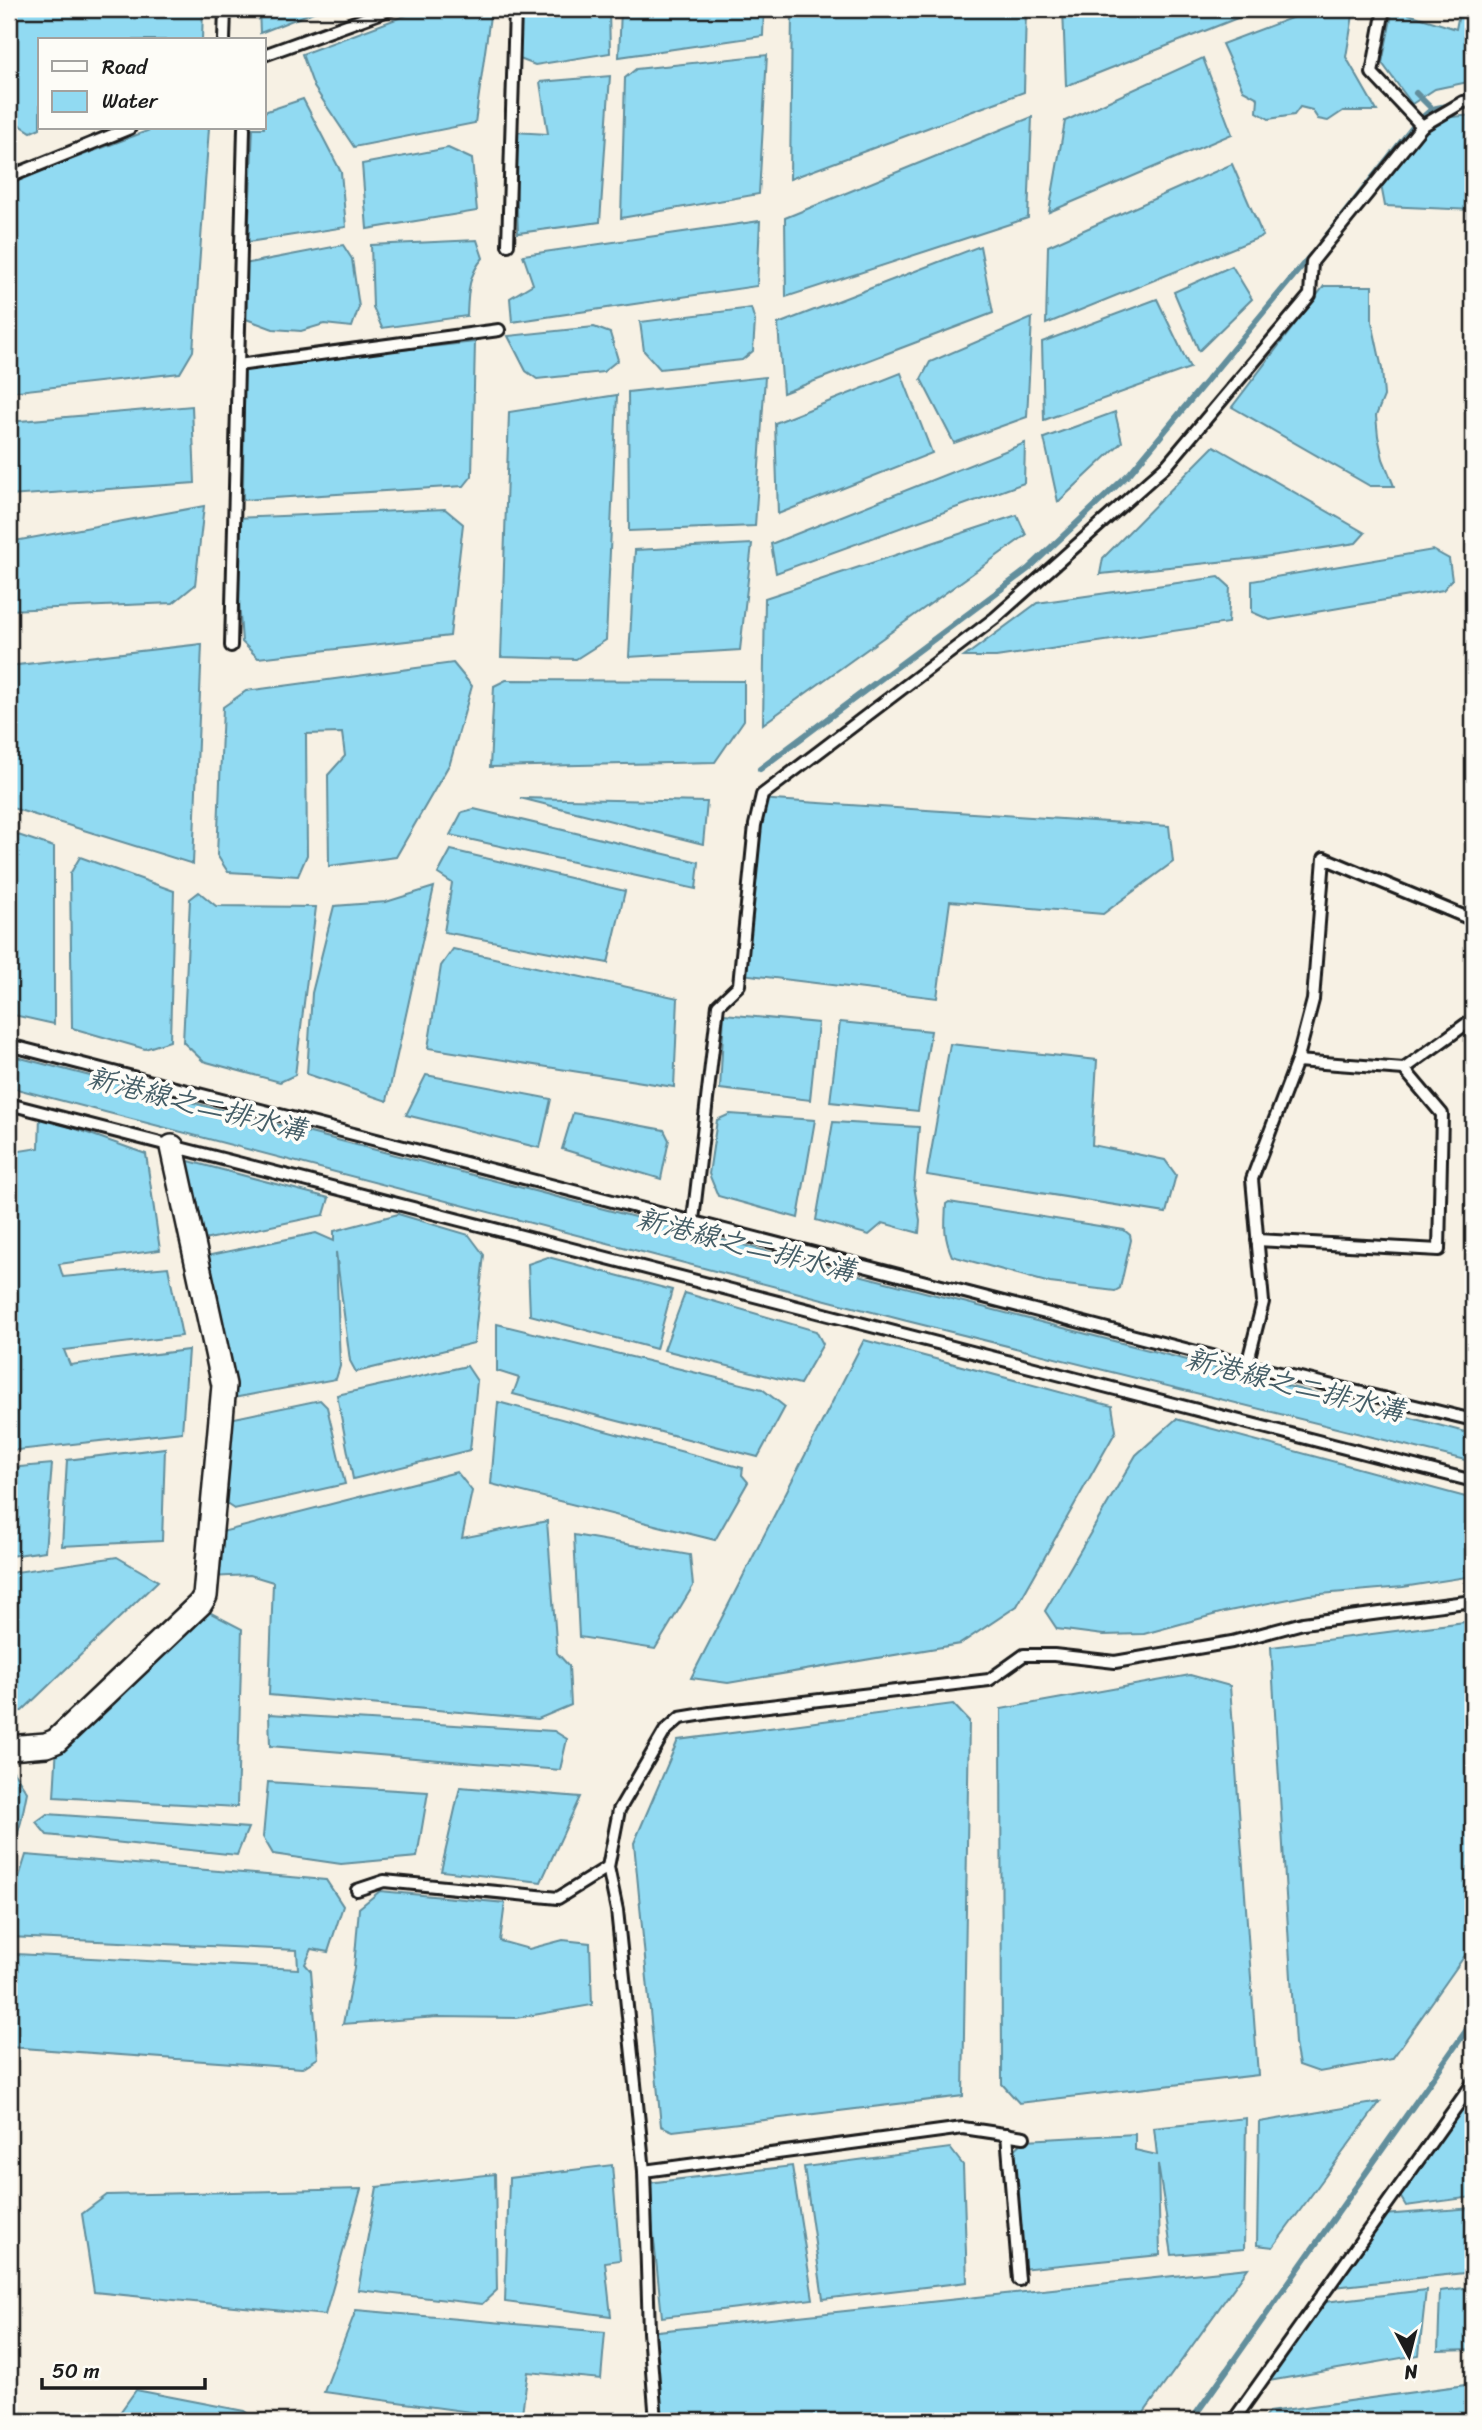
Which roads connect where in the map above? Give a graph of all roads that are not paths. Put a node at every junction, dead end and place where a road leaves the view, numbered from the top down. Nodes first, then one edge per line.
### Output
1 (225, 9) edge
2 (391, 9) edge
3 (515, 9) edge
4 (1384, 9) edge
5 (224, 38) edge
6 (266, 54) edge
7 (1473, 101) edge
8 (1422, 127) junction
9 (125, 130) edge
10 (244, 130) edge
11 (9, 177) edge
12 (508, 244) dead end
13 (499, 330) dead end
14 (238, 365) junction
15 (230, 646) dead end
16 (1473, 920) edge
17 (1473, 1019) edge
18 (9, 1045) edge
19 (1297, 1061) junction
20 (1404, 1069) junction
21 (9, 1104) edge
22 (172, 1147) junction
23 (693, 1220) junction
24 (1257, 1241) junction
25 (1247, 1365) junction
26 (1473, 1420) edge
27 (1473, 1481) edge
28 (1473, 1601) edge
29 (9, 1748) edge
30 (608, 1867) junction
31 (357, 1890) dead end
32 (1473, 2082) edge
33 (1007, 2134) junction
34 (1024, 2137) dead end
35 (644, 2171) junction
36 (1019, 2280) dead end
37 (656, 2421) edge
38 (1233, 2421) edge

1 - 5 lane
2 - 6 lane
3 - 12 lane
4 - 8 lane
7 - 8 lane
8 - 23 lane
9 - 11 lane
10 - 14 lane
13 - 14 lane
14 - 15 lane
16 - 19 lane
17 - 20 lane
18 - 23 lane
19 - 20 lane
19 - 24 lane
20 - 24 lane
21 - 22 lane
22 - 27 lane
22 - 29 street
23 - 25 lane
24 - 25 lane
25 - 26 lane
28 - 30 lane
30 - 31 lane
30 - 35 lane
32 - 38 lane
33 - 34 lane
33 - 35 lane
33 - 36 lane
35 - 37 lane

